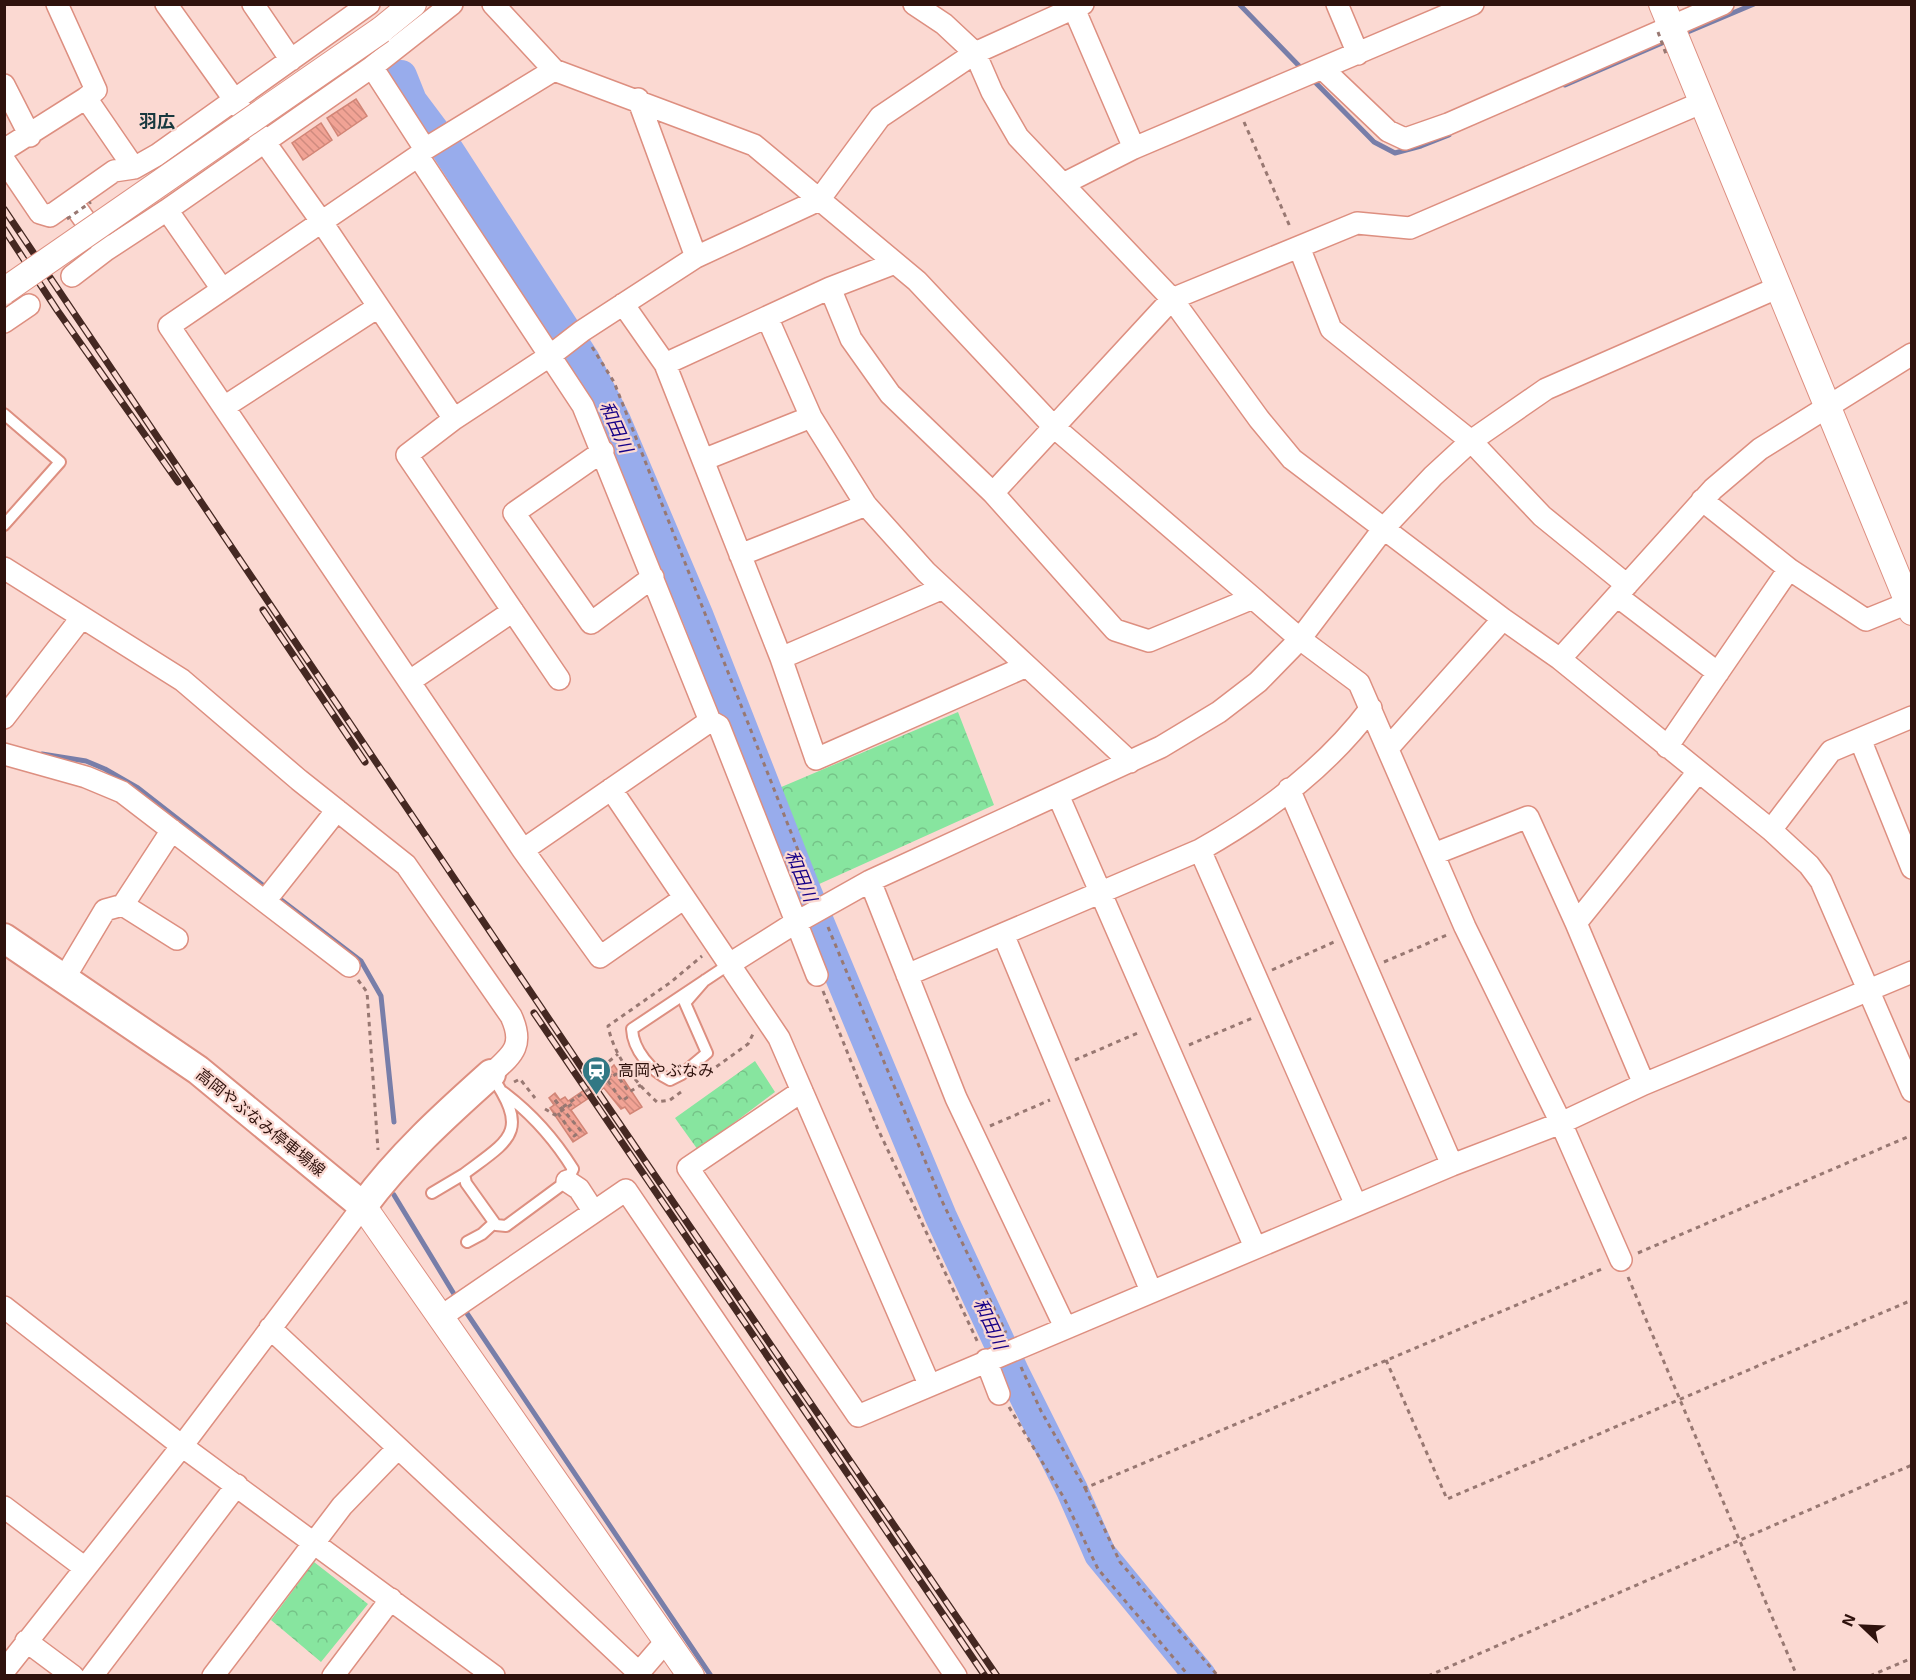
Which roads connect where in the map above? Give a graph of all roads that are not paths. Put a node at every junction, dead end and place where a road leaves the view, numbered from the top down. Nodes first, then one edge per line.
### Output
1 (57, 4) edge
2 (166, 4) edge
3 (253, 4) edge
4 (369, 4) edge
5 (413, 4) edge
6 (452, 4) edge
7 (493, 4) edge
8 (914, 4) edge
9 (1337, 4) edge
10 (1473, 4) edge
11 (1723, 4) edge
12 (1076, 6) edge
13 (1669, 32) edge
14 (975, 53) junction
15 (1358, 54) junction
16 (291, 60) junction
17 (372, 68) junction
18 (1323, 69) junction
19 (554, 70) junction
20 (4, 85) edge
21 (86, 98) junction
22 (638, 99) junction
23 (235, 100) junction
24 (1703, 102) junction
25 (248, 119) junction
26 (30, 136) junction
27 (264, 141) junction
28 (1134, 148) junction
29 (4, 150) edge
30 (204, 151) dead end
31 (424, 151) junction
32 (4, 160) edge
33 (134, 168) junction
34 (1065, 183) junction
35 (819, 200) junction
36 (77, 208) junction
37 (168, 210) junction
38 (321, 221) junction
39 (1299, 247) junction
40 (106, 250) junction
41 (696, 256) junction
42 (895, 263) junction
43 (72, 276) dead end
44 (1779, 286) junction
45 (830, 288) junction
46 (222, 289) junction
47 (4, 291) edge
48 (1172, 299) junction
49 (623, 304) junction
50 (29, 305) dead end
51 (378, 307) junction
52 (767, 317) junction
53 (4, 322) edge
54 (556, 350) junction
55 (1911, 354) edge
56 (665, 364) junction
57 (224, 407) junction
58 (1827, 408) junction
59 (4, 414) edge
60 (811, 417) junction
61 (454, 419) junction
62 (1054, 427) junction
63 (1471, 441) junction
64 (603, 451) junction
65 (703, 460) junction
66 (993, 493) junction
67 (1702, 500) junction
68 (866, 505) junction
69 (4, 525) edge
70 (1384, 528) junction
71 (740, 555) junction
72 (4, 568) edge
73 (1788, 569) junction
74 (653, 577) junction
75 (943, 588) junction
76 (1622, 590) junction
77 (1253, 598) junction
78 (1910, 607) edge
79 (513, 611) junction
80 (82, 617) junction
81 (1503, 619) junction
82 (1300, 639) junction
83 (781, 658) junction
84 (1560, 659) junction
85 (1027, 666) junction
86 (1718, 673) junction
87 (559, 679) dead end
88 (410, 681) junction
89 (1371, 708) junction
90 (1911, 717) edge
91 (4, 718) edge
92 (710, 721) junction
93 (1860, 739) junction
94 (1389, 747) junction
95 (1667, 747) junction
96 (4, 754) edge
97 (1130, 762) junction
98 (1698, 772) junction
99 (611, 789) junction
100 (1289, 789) junction
101 (1058, 795) junction
102 (337, 810) junction
103 (172, 830) junction
104 (1771, 830) junction
105 (523, 850) junction
106 (1200, 850) junction
107 (1434, 854) junction
108 (1911, 868) edge
109 (870, 881) junction
110 (1101, 892) junction
111 (683, 898) junction
112 (265, 901) junction
113 (123, 905) junction
114 (796, 922) junction
115 (1576, 923) junction
116 (1003, 934) junction
117 (4, 938) edge
118 (177, 939) dead end
119 (728, 965) junction
120 (349, 966) road end
121 (1911, 972) edge
122 (817, 975) road end
123 (907, 975) junction
124 (65, 977) junction
125 (705, 980) junction
126 (1868, 990) junction
127 (503, 1083) junction
128 (1644, 1084) junction
129 (802, 1090) junction
130 (1911, 1091) edge
131 (1562, 1123) junction
132 (1452, 1165) junction
133 (464, 1174) junction
134 (567, 1182) junction
135 (432, 1192) dead end
136 (1356, 1205) junction
137 (363, 1206) junction
138 (594, 1212) junction
139 (494, 1223) junction
140 (467, 1242) dead end
141 (1255, 1247) junction
142 (1621, 1260) road end
143 (1151, 1291) junction
144 (4, 1307) edge
145 (446, 1313) junction
146 (1065, 1327) junction
147 (270, 1328) junction
148 (987, 1360) junction
149 (930, 1384) junction
150 (999, 1394) road end
151 (182, 1446) junction
152 (398, 1448) junction
153 (237, 1485) junction
154 (4, 1507) edge
155 (315, 1542) junction
156 (85, 1568) junction
157 (391, 1599) junction
158 (667, 1640) junction
159 (26, 1641) junction
160 (4, 1671) edge
161 (484, 1673) edge
162 (637, 1674) edge
163 (73, 1676) edge
164 (92, 1676) edge
165 (213, 1676) edge
166 (333, 1676) edge
167 (691, 1676) edge
168 (956, 1676) edge

1 - 21 street
2 - 23 street
3 - 16 street
4 - 16 street
5 - 47 street, bridge
6 - 17 street
7 - 19 street
8 - 14 street
9 - 15 street
10 - 15 street
11 - 13 street
12 - 14 street
12 - 28 street
13 - 18 street
13 - 24 street
14 - 34 street
14 - 35 street
15 - 18 street
16 - 23 street
17 - 27 street
17 - 31 street
18 - 28 street
19 - 22 street
19 - 31 street
20 - 26 street
21 - 26 street
21 - 33 street
22 - 35 street
22 - 41 street
23 - 25 street
23 - 33 street
24 - 39 street
24 - 44 street
25 - 27 street
25 - 30 street
26 - 29 street
27 - 37 street
27 - 38 street
28 - 34 street
31 - 38 street
31 - 54 street
32 - 36 street
33 - 36 street
34 - 48 street
35 - 41 street
35 - 42 street
36 - 40 street
37 - 40 street
37 - 46 street
38 - 46 street
38 - 51 street
39 - 48 street
39 - 63 street
40 - 43 street
41 - 49 street
42 - 45 street
42 - 62 street
44 - 58 street
44 - 63 street
45 - 52 street
45 - 66 street
46 - 57 street
48 - 62 street
48 - 70 street
49 - 54 street
49 - 56 street
50 - 53 street
51 - 57 street
51 - 61 street
52 - 56 street
52 - 60 street
54 - 61 street
54 - 64 street
55 - 58 street
56 - 65 street
57 - 88 street
58 - 67 street
58 - 78 street
59 - 69 lane
60 - 65 street
60 - 68 street
61 - 79 street
62 - 66 street
62 - 77 street
63 - 70 street
63 - 76 street
64 - 74 street
64 - 74 street
65 - 71 street
66 - 77 street
67 - 73 street
67 - 76 street
68 - 71 street
68 - 75 street
70 - 81 street
70 - 82 street
71 - 83 street
72 - 80 street
73 - 78 street
73 - 86 street
74 - 92 street
75 - 83 street
75 - 85 street
76 - 84 street
76 - 86 street
77 - 82 street
79 - 87 street
79 - 88 street
80 - 91 street
80 - 102 street
81 - 84 street
81 - 94 street
82 - 89 street
82 - 97 street
83 - 85 street
84 - 95 street
85 - 97 street
86 - 95 street
88 - 105 street
89 - 94 street
89 - 100 street
90 - 93 street
92 - 99 street
92 - 114 street
93 - 104 street
93 - 108 street
94 - 107 street
95 - 98 street
96 - 103 street
97 - 101 street
98 - 104 street
98 - 115 street
99 - 105 street
99 - 111 street
100 - 106 street
100 - 132 street
101 - 109 street
101 - 110 street
102 - 112 street
102 - 127 street
103 - 112 street
103 - 113 street
104 - 126 street
105 - 111 street
106 - 110 street
106 - 136 street
107 - 115 street
107 - 131 street
109 - 114 street
109 - 123 street
110 - 116 street
110 - 141 street
111 - 119 street
112 - 120 street
113 - 118 street
113 - 124 street
114 - 119 street
114 - 122 street
115 - 128 street
116 - 123 street
116 - 143 street
117 - 124 main road, 高岡やぶなみ停車場線
119 - 125 lane
119 - 129 street
121 - 126 street
123 - 146 street
124 - 137 main road, 高岡やぶなみ停車場線
125 - 125 lane
126 - 128 street
126 - 130 street
127 - 133 lane
127 - 134 lane
127 - 137 main road
128 - 131 street
129 - 149 street
129 - 149 street
131 - 132 street
131 - 142 street
132 - 136 street
133 - 135 lane
133 - 139 lane
134 - 138 street
134 - 139 lane
136 - 141 street
137 - 145 street
137 - 147 street
138 - 145 street
138 - 168 street
139 - 140 lane
141 - 143 street
143 - 146 street
144 - 151 street
145 - 158 street
146 - 148 street
147 - 151 street
147 - 152 street
148 - 149 street
148 - 150 street
151 - 153 street
151 - 156 street
152 - 155 street
152 - 162 street
153 - 155 street
153 - 164 street
154 - 156 street
155 - 157 street
155 - 165 street
156 - 159 street
157 - 161 street
157 - 166 street
158 - 162 street
158 - 167 street
159 - 160 street
159 - 163 street

